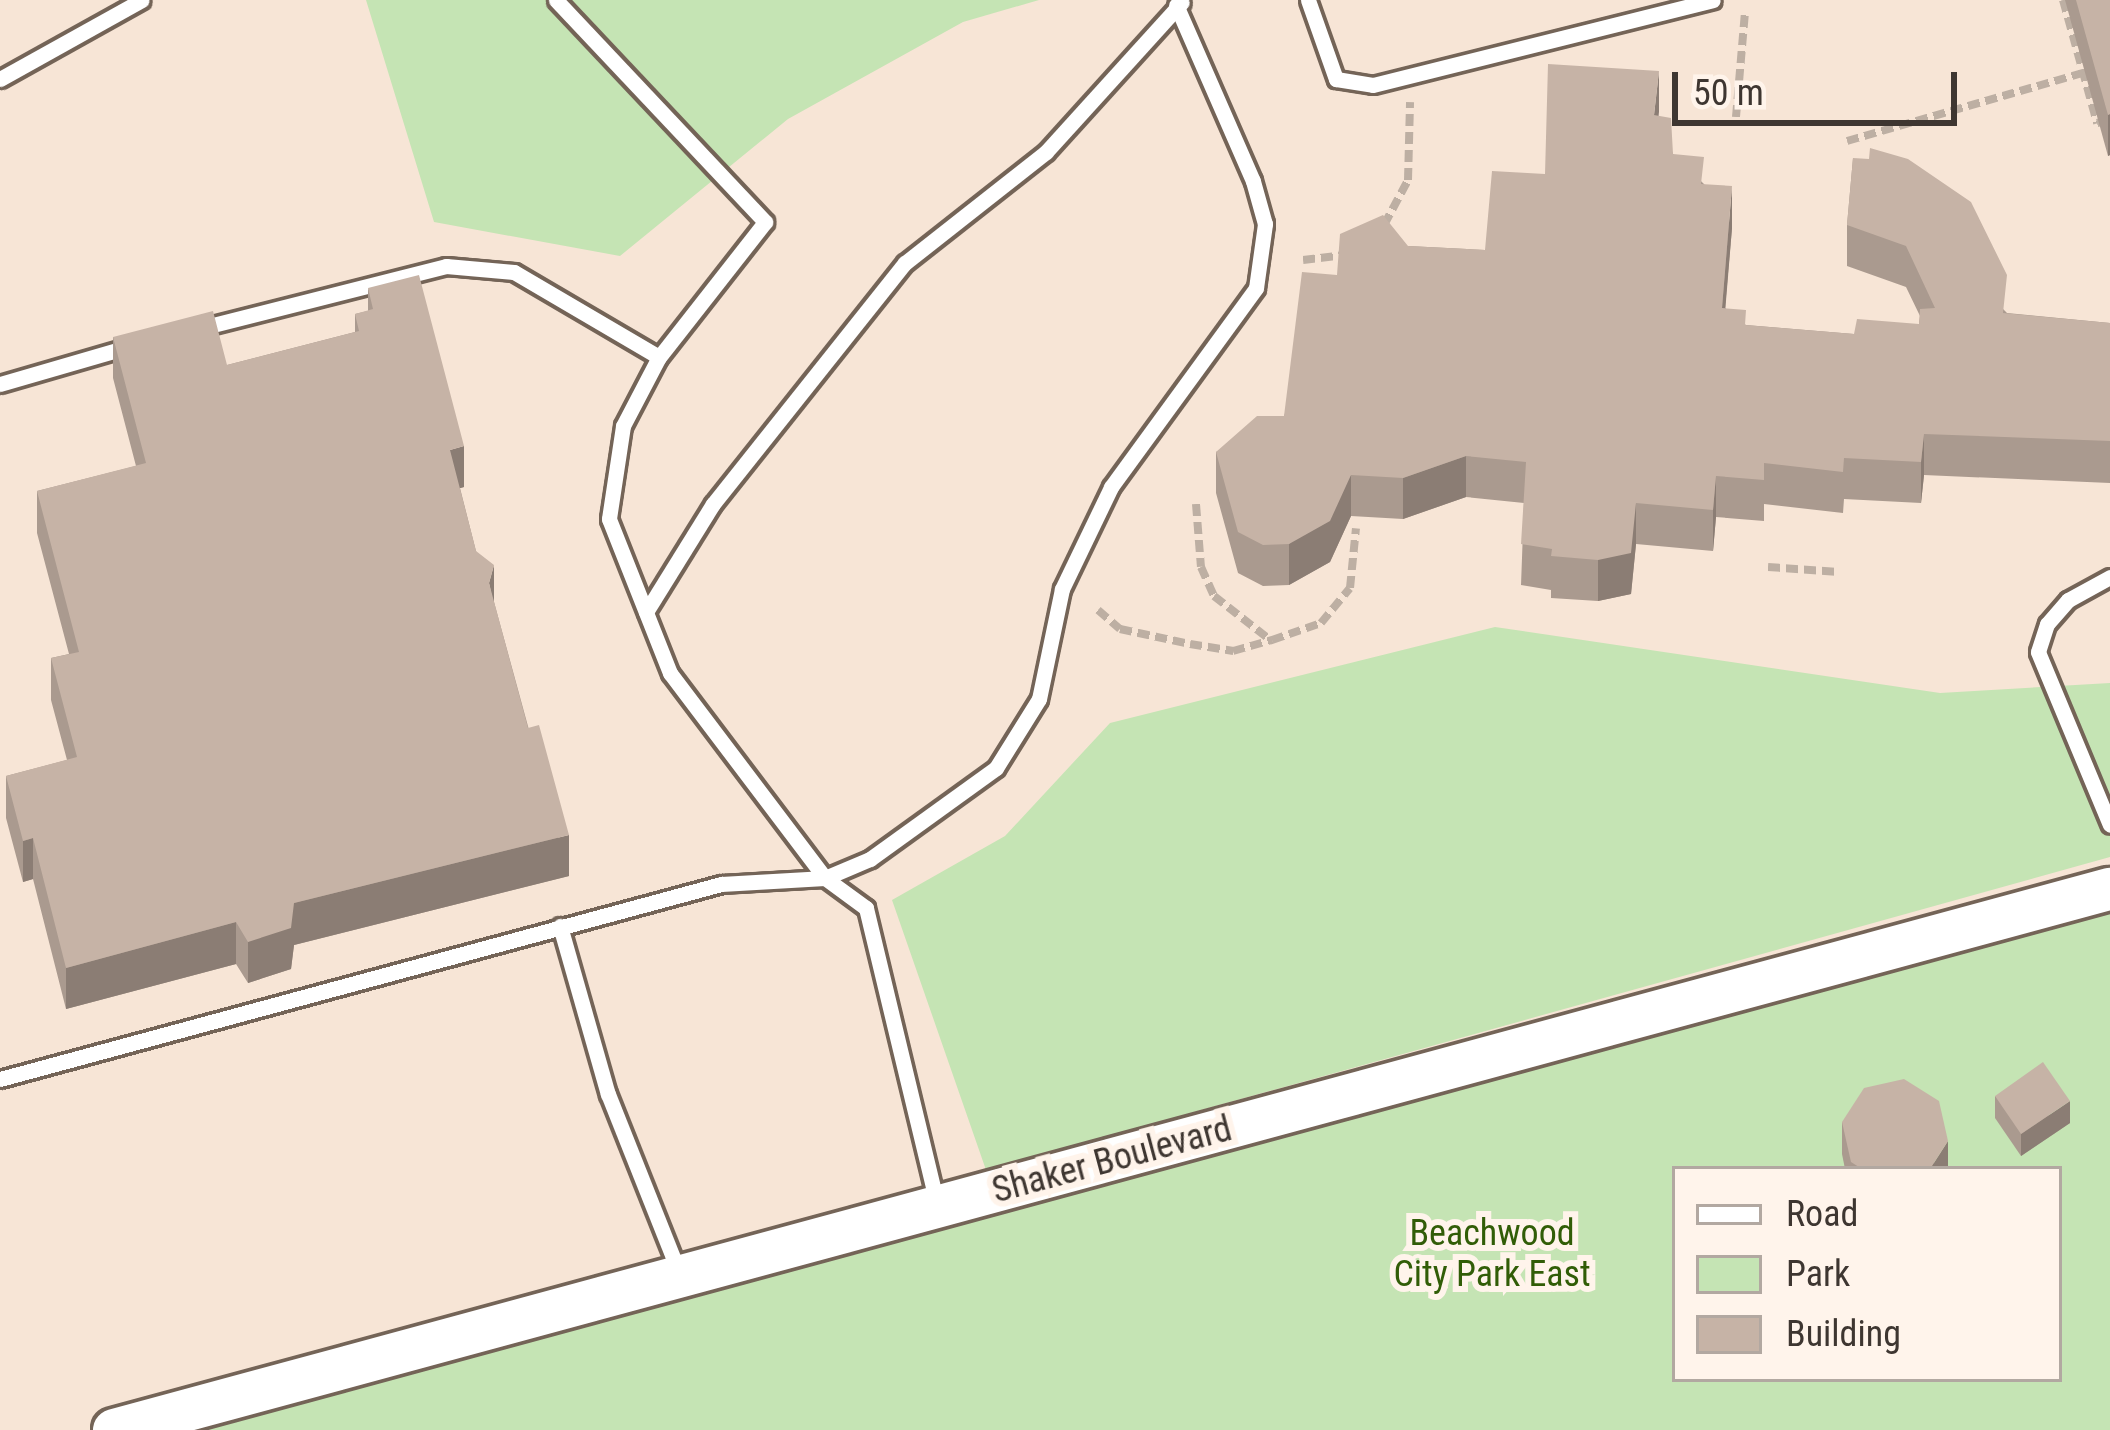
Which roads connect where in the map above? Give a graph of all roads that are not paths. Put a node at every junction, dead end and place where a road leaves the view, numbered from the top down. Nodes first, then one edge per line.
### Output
1 (142, 0) edge
2 (556, 0) edge
3 (1308, 0) edge
4 (1713, 0) edge
5 (1180, 3) edge
6 (0, 79) edge
7 (178, 334) edge
8 (156, 340) edge
9 (659, 357) junction
10 (0, 384) edge
11 (2110, 578) edge
12 (646, 613) junction
13 (2110, 825) edge
14 (825, 878) junction
15 (2110, 890) edge
16 (560, 926) junction
17 (0, 1079) edge
18 (938, 1207) junction
19 (681, 1278) junction
20 (114, 1430) edge

1 - 6 lane
2 - 9 lane
3 - 4 lane
5 - 12 lane
5 - 14 lane
7 - 9 lane
8 - 10 lane
9 - 12 lane
11 - 13 lane
12 - 14 lane
14 - 16 lane
14 - 18 lane
15 - 18 main road, Shaker Boulevard
16 - 17 lane
16 - 19 lane
18 - 19 main road, Shaker Boulevard
19 - 20 main road, Shaker Boulevard

